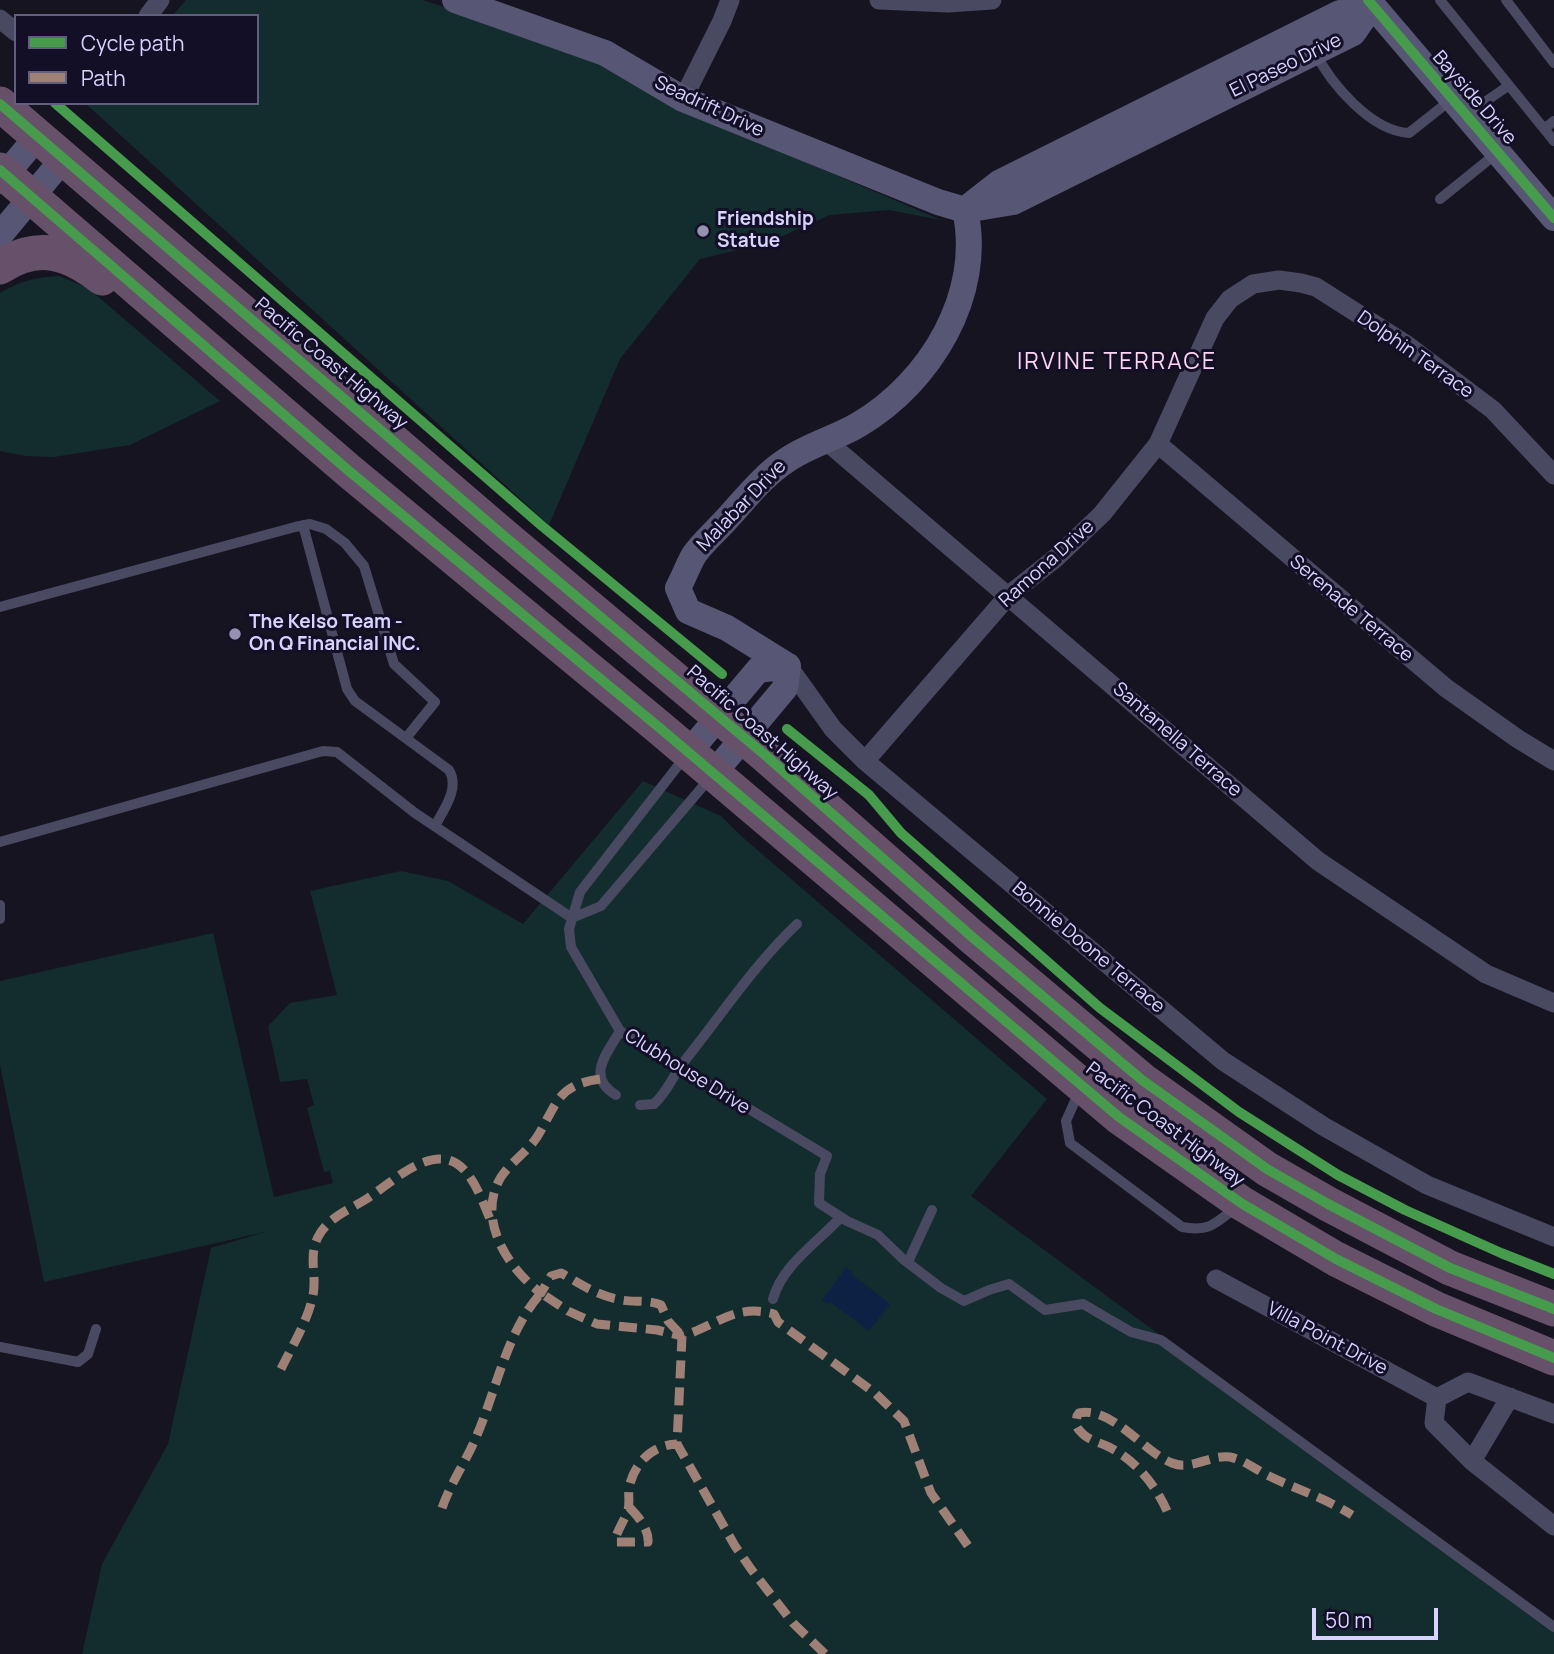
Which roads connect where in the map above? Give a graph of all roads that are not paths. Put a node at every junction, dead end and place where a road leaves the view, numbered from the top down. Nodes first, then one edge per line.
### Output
1 (455, 0) edge
2 (730, 0) edge
3 (879, 0) edge
4 (992, 0) edge
5 (1440, 0) edge
6 (1506, 0) edge
7 (948, 2) edge
8 (1369, 3) edge
9 (0, 19) edge
10 (14, 31) edge
11 (1314, 52) junction
12 (1554, 63) edge
13 (1508, 86) junction
14 (683, 99) junction
15 (0, 104) edge
16 (1459, 107) junction
17 (1554, 121) edge
18 (1544, 129) junction
19 (1554, 141) edge
20 (51, 147) junction
21 (1498, 152) junction
22 (2, 175) edge
23 (32, 198) junction
24 (1440, 200) dead end
25 (965, 210) junction
26 (1554, 218) edge
27 (0, 235) edge
28 (0, 267) edge
29 (1253, 284) joint
30 (155, 303) junction
31 (825, 440) junction
32 (1157, 444) junction
33 (1554, 475) edge
34 (303, 525) junction
35 (678, 588) joint
36 (1009, 595) junction
37 (0, 607) edge
38 (788, 666) junction
39 (730, 727) junction
40 (406, 738) junction
41 (865, 761) junction
42 (1554, 761) edge
43 (701, 763) junction
44 (435, 826) junction
45 (0, 842) edge
46 (0, 905) edge
47 (572, 918) junction
48 (0, 919) edge
49 (797, 924) dead end
50 (1554, 1003) edge
51 (620, 1031) junction
52 (680, 1067) junction
53 (1081, 1085) junction
54 (617, 1095) dead end
55 (640, 1105) dead end
56 (1241, 1203) junction
57 (932, 1210) dead end
58 (841, 1217) junction
59 (1554, 1237) edge
60 (908, 1262) junction
61 (1216, 1279) dead end
62 (773, 1298) dead end
63 (1554, 1310) edge
64 (96, 1329) dead end
65 (0, 1347) edge
66 (1554, 1358) edge
67 (1437, 1398) junction
68 (1510, 1398) junction
69 (1554, 1414) edge
70 (1472, 1461) junction
71 (1554, 1525) edge
72 (1554, 1628) edge

1 - 14 street, Seadrift Drive
2 - 14 street
3 - 7 street
4 - 7 street
5 - 13 lane
6 - 12 lane
8 - 11 street, El Paseo Drive
8 - 16 street, Bayside Drive
8 - 25 street, El Paseo Drive
9 - 10 street
11 - 16 lane
11 - 25 street, El Paseo Drive
13 - 16 lane
13 - 18 lane
14 - 25 street, Seadrift Drive
15 - 20 highway, Pacific Coast Highway
16 - 21 street, Bayside Drive
17 - 18 lane
18 - 19 lane
20 - 22 street
20 - 23 street
20 - 39 highway, Pacific Coast Highway
21 - 24 lane
21 - 26 street, Bayside Drive
22 - 23 highway, Pacific Coast Highway
23 - 27 street
23 - 30 highway, Pacific Coast Highway
25 - 31 street, Malabar Drive
28 - 30 highway
29 - 32 street, Ramona Drive
29 - 33 street, Dolphin Terrace
30 - 43 highway, Pacific Coast Highway
31 - 35 street, Malabar Drive
31 - 36 street, Santanella Terrace
32 - 36 street, Ramona Drive
32 - 42 street, Serenade Terrace
34 - 37 lane
34 - 40 lane
34 - 40 lane
35 - 38 street, Bonnie Doone Terrace
36 - 41 street, Ramona Drive
36 - 50 street, Santanella Terrace
38 - 39 street
38 - 41 street, Bonnie Doone Terrace
39 - 43 street
39 - 63 highway, Pacific Coast Highway
40 - 44 lane
41 - 59 street, Bonnie Doone Terrace
43 - 47 lane, Clubhouse Drive
43 - 47 lane
43 - 53 highway, Pacific Coast Highway
44 - 45 lane
44 - 47 lane
46 - 48 lane
47 - 51 lane, Clubhouse Drive
49 - 52 lane
51 - 52 lane, Clubhouse Drive
51 - 54 lane
52 - 55 lane
52 - 58 lane, Clubhouse Drive
53 - 56 highway, Pacific Coast Highway
53 - 56 lane
56 - 66 highway, Pacific Coast Highway
57 - 60 lane
58 - 60 lane
58 - 62 lane
60 - 72 lane
61 - 67 street, Villa Point Drive
64 - 65 lane
67 - 68 street
67 - 70 street
68 - 69 street
68 - 70 street
70 - 71 street

